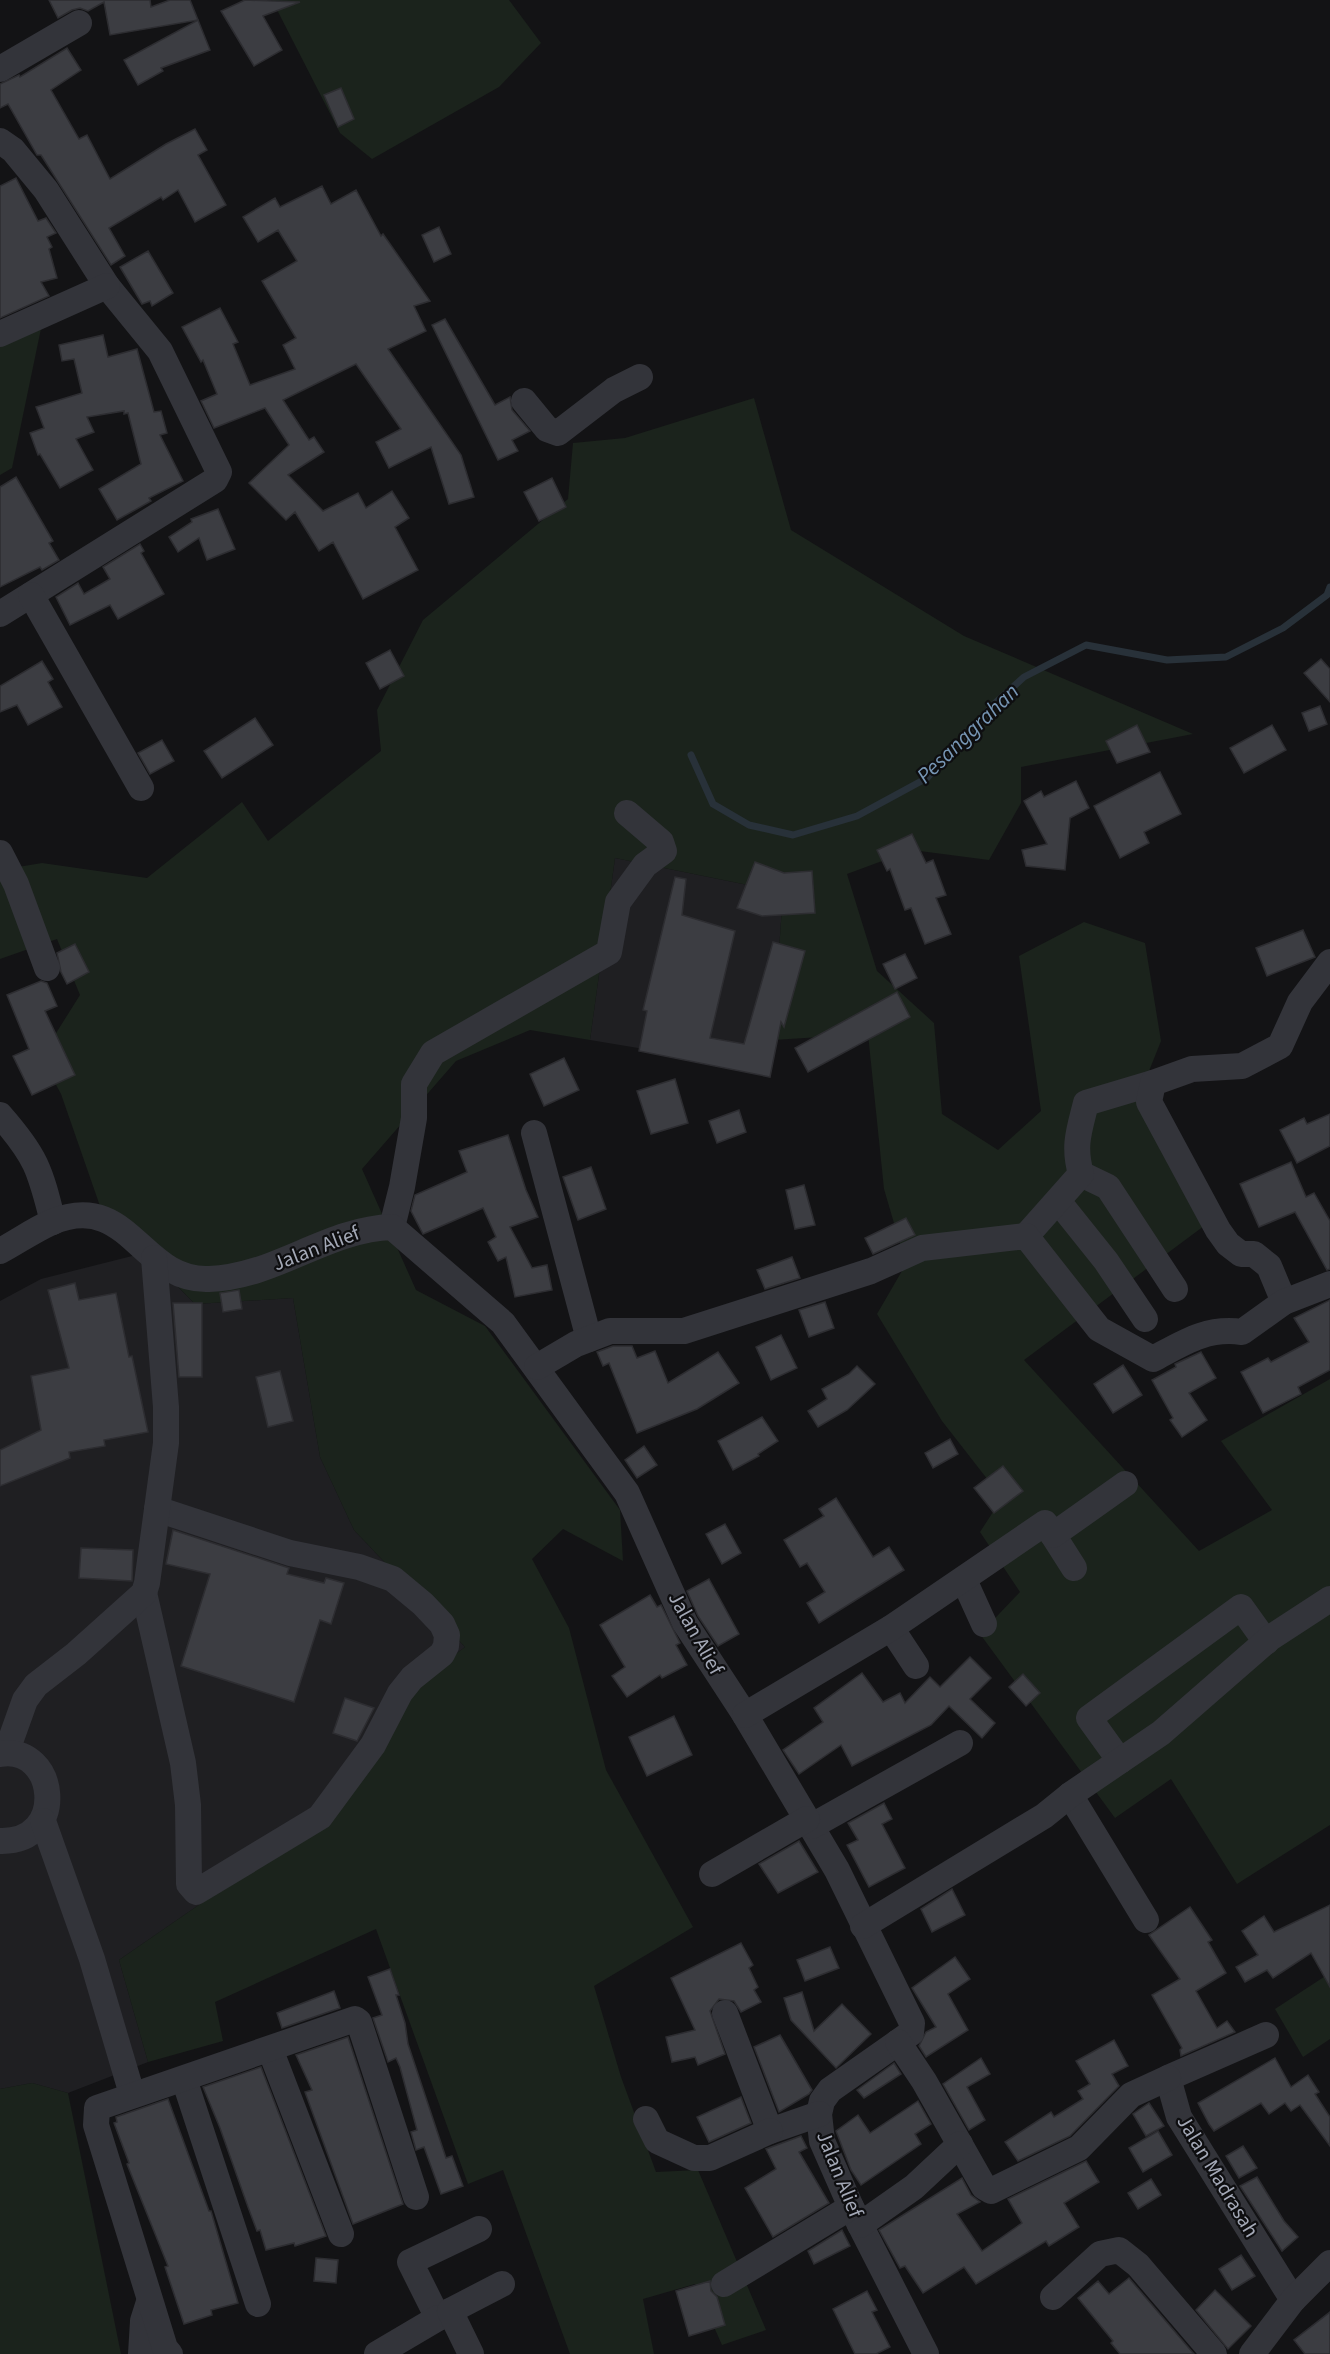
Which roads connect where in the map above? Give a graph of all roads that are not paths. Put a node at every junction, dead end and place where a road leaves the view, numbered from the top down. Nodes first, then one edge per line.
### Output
1 (79, 23) dead end
2 (0, 69) edge
3 (0, 141) edge
4 (107, 286) junction
5 (0, 334) edge
6 (640, 377) dead end
7 (524, 401) dead end
8 (31, 595) junction
9 (0, 614) edge
10 (141, 788) dead end
11 (627, 813) dead end
12 (0, 853) edge
13 (1330, 962) edge
14 (47, 968) dead end
15 (1153, 1083) junction
16 (0, 1115) edge
17 (534, 1133) dead end
18 (1081, 1174) junction
19 (1058, 1201) junction
20 (52, 1222) junction
21 (392, 1227) junction
22 (1026, 1236) junction
23 (0, 1251) edge
24 (154, 1258) junction
25 (1330, 1284) edge
26 (1175, 1289) dead end
27 (1284, 1302) junction
28 (1145, 1319) dead end
29 (589, 1339) junction
30 (537, 1367) junction
31 (1125, 1484) dead end
32 (159, 1501) junction
33 (1053, 1535) junction
34 (1074, 1568) dead end
35 (964, 1580) junction
36 (144, 1593) junction
37 (1330, 1599) edge
38 (984, 1624) dead end
39 (891, 1628) junction
40 (1266, 1642) junction
41 (916, 1666) dead end
42 (745, 1715) junction
43 (960, 1743) dead end
44 (3, 1753) edge
45 (1120, 1761) junction
46 (1070, 1795) junction
47 (43, 1821) junction
48 (810, 1822) junction
49 (0, 1841) edge
50 (712, 1874) dead end
51 (1146, 1920) dead end
52 (863, 1926) junction
53 (725, 2013) dead end
54 (1266, 2035) dead end
55 (898, 2042) junction
56 (270, 2049) junction
57 (1168, 2078) junction
58 (184, 2079) junction
59 (132, 2094) junction
60 (819, 2114) junction
61 (646, 2119) dead end
62 (770, 2131) junction
63 (960, 2144) junction
64 (416, 2197) dead end
65 (856, 2216) junction
66 (479, 2229) dead end
67 (341, 2234) dead end
68 (1330, 2263) edge
69 (724, 2283) dead end
70 (502, 2284) dead end
71 (1053, 2297) dead end
72 (150, 2299) junction
73 (1293, 2300) junction
74 (258, 2304) dead end
75 (444, 2314) junction
76 (141, 2354) edge
77 (170, 2354) edge
78 (377, 2354) edge
79 (471, 2354) edge
80 (926, 2354) edge
81 (1214, 2354) edge
82 (1252, 2354) edge

1 - 2 street
3 - 4 street
4 - 5 street
4 - 8 street
6 - 7 street
8 - 9 street
8 - 10 street
11 - 21 street
12 - 14 street
13 - 15 street
15 - 18 street
15 - 27 street
16 - 20 street
17 - 29 street
18 - 19 street
18 - 26 street
19 - 22 street
19 - 28 street
20 - 23 street, Jalan Alief
20 - 24 street, Jalan Alief
21 - 24 street, Jalan Alief
21 - 30 street, Jalan Alief
22 - 27 street
22 - 29 street
24 - 32 street
25 - 27 street
29 - 30 street
30 - 42 street, Jalan Alief
31 - 33 street
32 - 36 street
32 - 36 street
33 - 34 street
33 - 35 street
35 - 38 street
35 - 39 street
36 - 44 street
37 - 40 street
39 - 41 street
39 - 42 street
40 - 45 street
40 - 45 street
42 - 48 street, Jalan Alief
43 - 48 street
44 - 47 street
45 - 46 street
46 - 51 street
46 - 52 street
47 - 49 street
47 - 59 street
48 - 50 street
48 - 52 street, Jalan Alief
52 - 55 street, Jalan Alief
53 - 62 street
54 - 57 street
55 - 60 street, Jalan Alief
55 - 63 street
56 - 58 street
56 - 64 street
56 - 67 street
57 - 63 street
57 - 73 street, Jalan Madrasah
58 - 59 street
58 - 74 street
59 - 72 street
60 - 62 street
60 - 65 street, Jalan Alief
61 - 62 street
63 - 65 street
65 - 69 street
65 - 80 street, Jalan Alief
66 - 75 street
68 - 73 street
70 - 75 street
71 - 81 street
72 - 76 street
72 - 77 street
73 - 82 street
75 - 78 street
75 - 79 street

